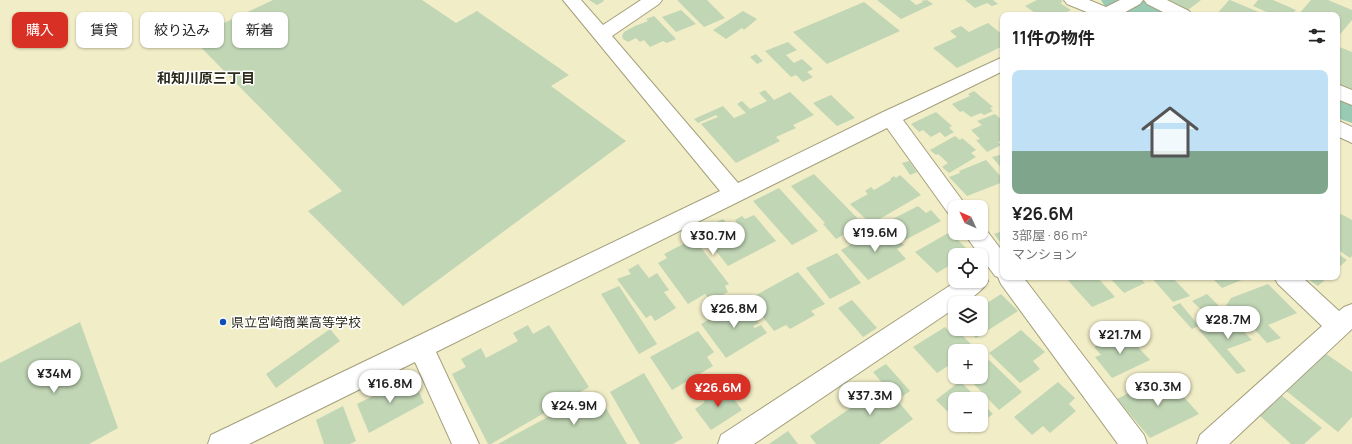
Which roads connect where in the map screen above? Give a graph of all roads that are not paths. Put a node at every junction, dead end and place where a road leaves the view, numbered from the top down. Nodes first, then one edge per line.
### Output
1 (572, 0) edge
2 (653, 0) edge
3 (1072, 0) edge
4 (1134, 0) edge
5 (1153, 0) edge
6 (1106, 12) edge
7 (1111, 12) edge
8 (1177, 12) edge
9 (602, 34) junction
10 (1000, 64) edge
11 (1340, 92) edge
12 (1352, 98) edge
13 (890, 118) junction
14 (1340, 129) edge
15 (1352, 136) edge
16 (734, 194) junction
17 (951, 200) edge
18 (981, 240) edge
19 (1000, 265) edge
20 (1000, 271) edge
21 (988, 276) edge
22 (1011, 280) edge
23 (1290, 280) edge
24 (965, 288) edge
25 (1345, 320) edge
26 (421, 347) junction
27 (221, 444) edge
28 (466, 444) edge
29 (731, 444) edge
30 (1134, 444) edge
31 (1210, 444) edge

1 - 9 street
2 - 9 street
3 - 6 street
4 - 7 street
5 - 8 street
9 - 16 street
10 - 13 street
11 - 12 street
13 - 16 street
13 - 17 street
14 - 15 street
16 - 26 street
18 - 19 street
20 - 21 street
22 - 30 street
23 - 25 street
24 - 29 street
25 - 31 street
26 - 27 street
26 - 28 street

